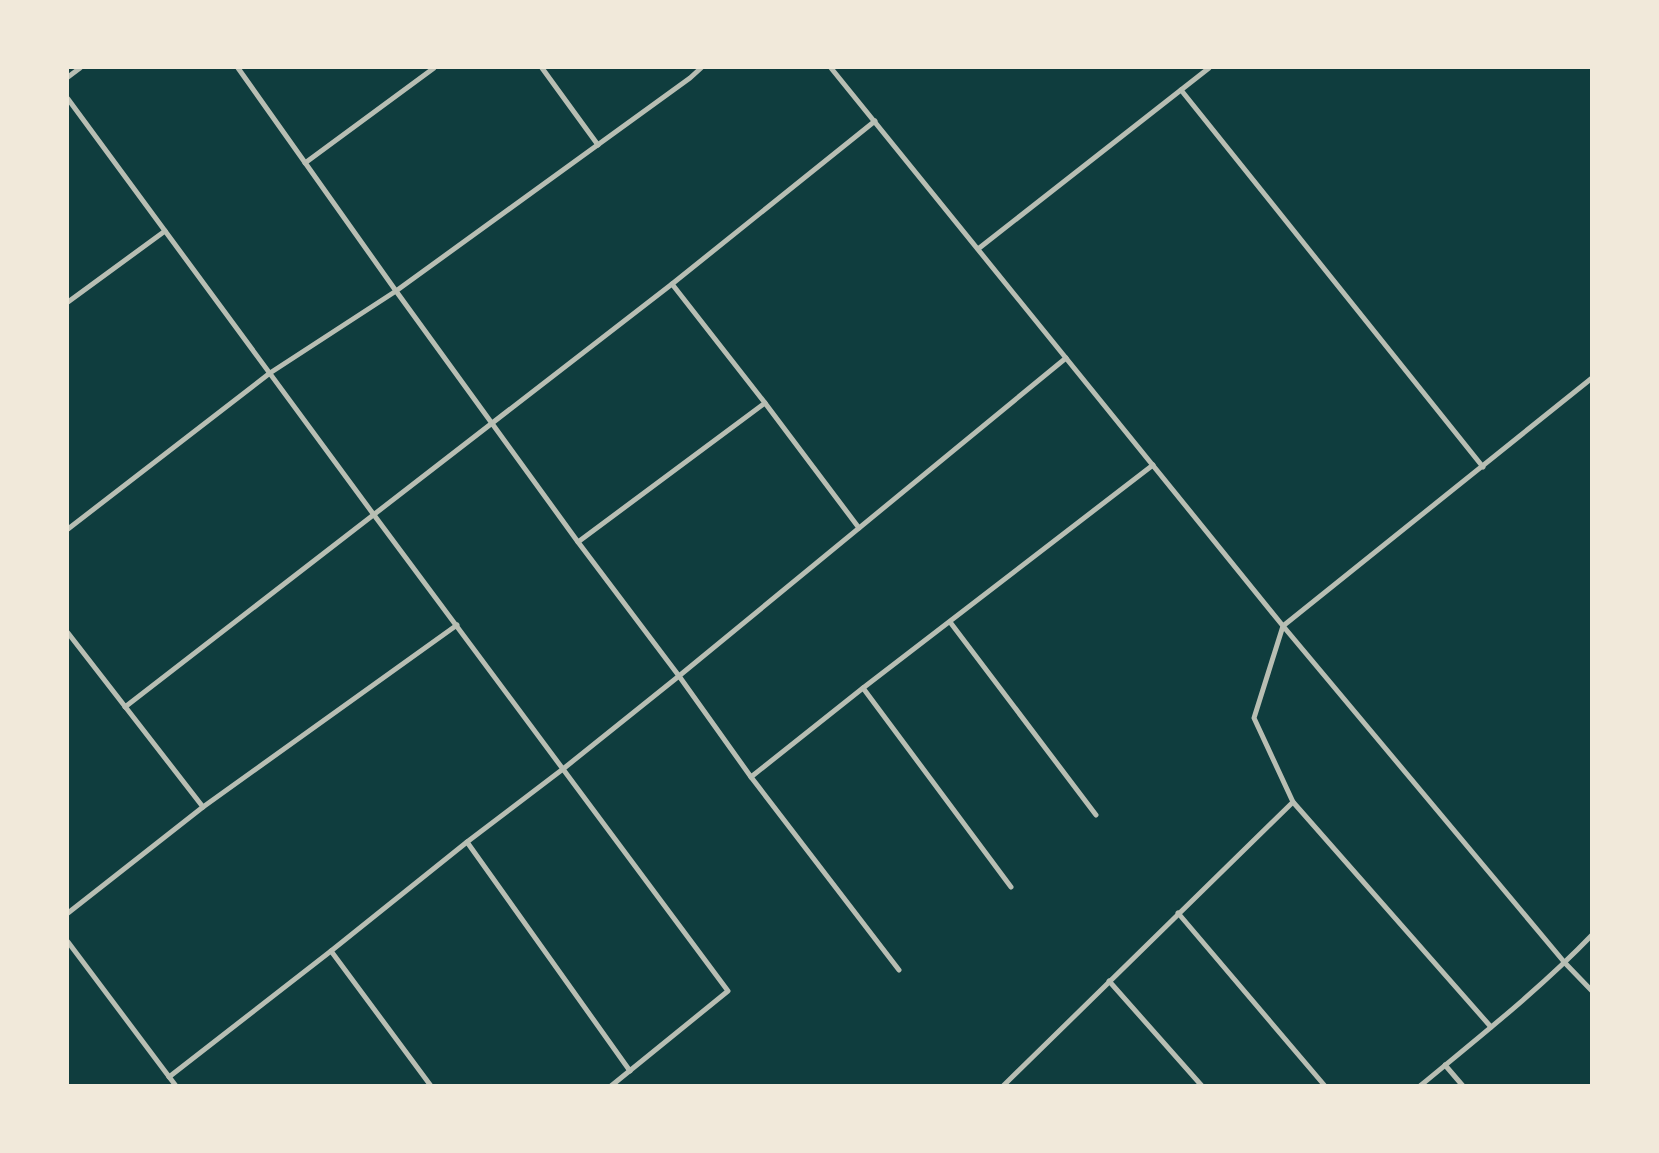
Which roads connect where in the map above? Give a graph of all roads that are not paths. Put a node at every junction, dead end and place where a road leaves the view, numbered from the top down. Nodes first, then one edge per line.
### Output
1 (80, 68) edge
2 (238, 68) edge
3 (434, 68) edge
4 (542, 68) edge
5 (701, 68) edge
6 (831, 68) edge
7 (1209, 68) edge
8 (68, 77) edge
9 (1181, 90) junction
10 (68, 99) edge
11 (875, 121) junction
12 (598, 145) junction
13 (305, 163) junction
14 (166, 231) junction
15 (978, 249) junction
16 (672, 284) junction
17 (396, 291) junction
18 (68, 302) edge
19 (1066, 358) junction
20 (270, 373) junction
21 (1592, 378) edge
22 (766, 403) junction
23 (491, 424) junction
24 (1153, 465) junction
25 (1483, 467) junction
26 (374, 515) junction
27 (859, 528) junction
28 (68, 529) edge
29 (578, 542) junction
30 (950, 622) junction
31 (457, 625) junction
32 (1284, 626) junction
33 (68, 633) edge
34 (679, 676) junction
35 (863, 688) junction
36 (125, 707) junction
37 (563, 769) junction
38 (751, 777) junction
39 (1293, 802) junction
40 (203, 806) junction
41 (1096, 815) dead end
42 (467, 842) junction
43 (1011, 887) dead end
44 (68, 913) edge
45 (1178, 913) junction
46 (1592, 935) edge
47 (68, 942) edge
48 (331, 951) junction
49 (1565, 963) junction
50 (899, 970) dead end
51 (1108, 981) junction
52 (1592, 991) edge
53 (1491, 1027) junction
54 (1444, 1065) junction
55 (630, 1071) junction
56 (169, 1077) junction
57 (176, 1086) edge
58 (431, 1086) edge
59 (610, 1086) edge
60 (1003, 1086) edge
61 (1202, 1086) edge
62 (1325, 1086) edge
63 (1420, 1086) edge
64 (1463, 1086) edge

1 - 8 street
2 - 13 street
3 - 13 street
4 - 12 street
5 - 12 street
6 - 11 street
7 - 9 street
9 - 15 street
9 - 25 street
10 - 14 street
11 - 15 street
11 - 16 street
12 - 17 street
13 - 17 street
14 - 18 street
14 - 20 street
15 - 19 street
16 - 22 street
16 - 23 street
17 - 20 street
17 - 23 street
19 - 24 street
19 - 27 street
20 - 26 street
20 - 28 street
21 - 25 street
22 - 27 street
22 - 29 street
23 - 26 street
23 - 29 street
24 - 30 street
24 - 32 street
25 - 32 street
26 - 31 street
26 - 36 street
27 - 34 street
29 - 34 street
30 - 35 street
30 - 41 street
31 - 37 street
31 - 40 street
32 - 39 street
32 - 49 street
33 - 36 street
34 - 37 street
34 - 38 street
35 - 38 street
35 - 43 street
36 - 40 street
37 - 42 street
37 - 55 street
38 - 50 street
39 - 45 street
39 - 53 street
40 - 44 street
42 - 48 street
42 - 55 street
45 - 51 street
45 - 62 street
46 - 49 street
47 - 56 street
48 - 56 street
48 - 58 street
49 - 52 street
49 - 53 street
51 - 60 street
51 - 61 street
53 - 54 street
54 - 63 street
54 - 64 street
55 - 59 street
56 - 57 street

